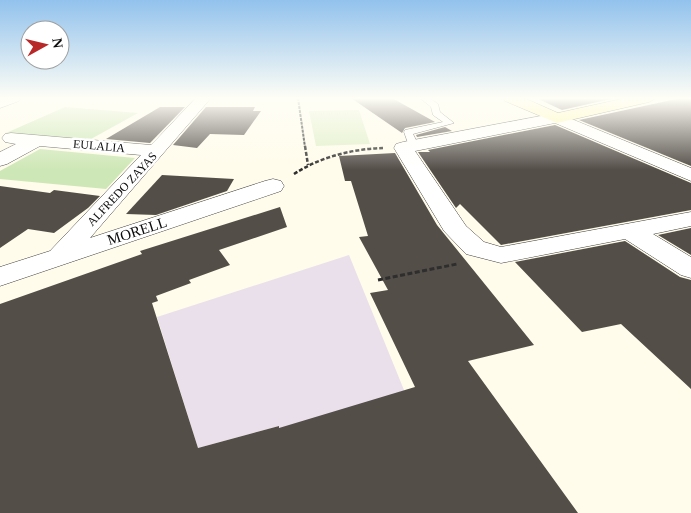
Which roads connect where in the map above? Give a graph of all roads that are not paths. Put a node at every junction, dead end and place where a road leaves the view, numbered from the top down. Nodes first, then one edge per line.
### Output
1 (183, 122) edge
2 (449, 122) edge
3 (537, 122) edge
4 (566, 122) edge
5 (11, 138) dead end
6 (37, 140) junction
7 (409, 147) junction
8 (157, 151) junction
9 (0, 160) edge
10 (691, 175) edge
11 (274, 186) road end
12 (691, 219) edge
13 (630, 231) junction
14 (60, 256) junction
15 (691, 269) edge
16 (0, 277) edge

1 - 8 street, ALFREDO ZAYAS
2 - 7 lane
3 - 7 street
4 - 10 street
5 - 6 street, EULALIA
6 - 8 street, EULALIA
6 - 9 street
7 - 13 street
8 - 14 street, ALFREDO ZAYAS
11 - 14 street, MORELL
12 - 13 street
13 - 15 street
14 - 16 street, MORELL

